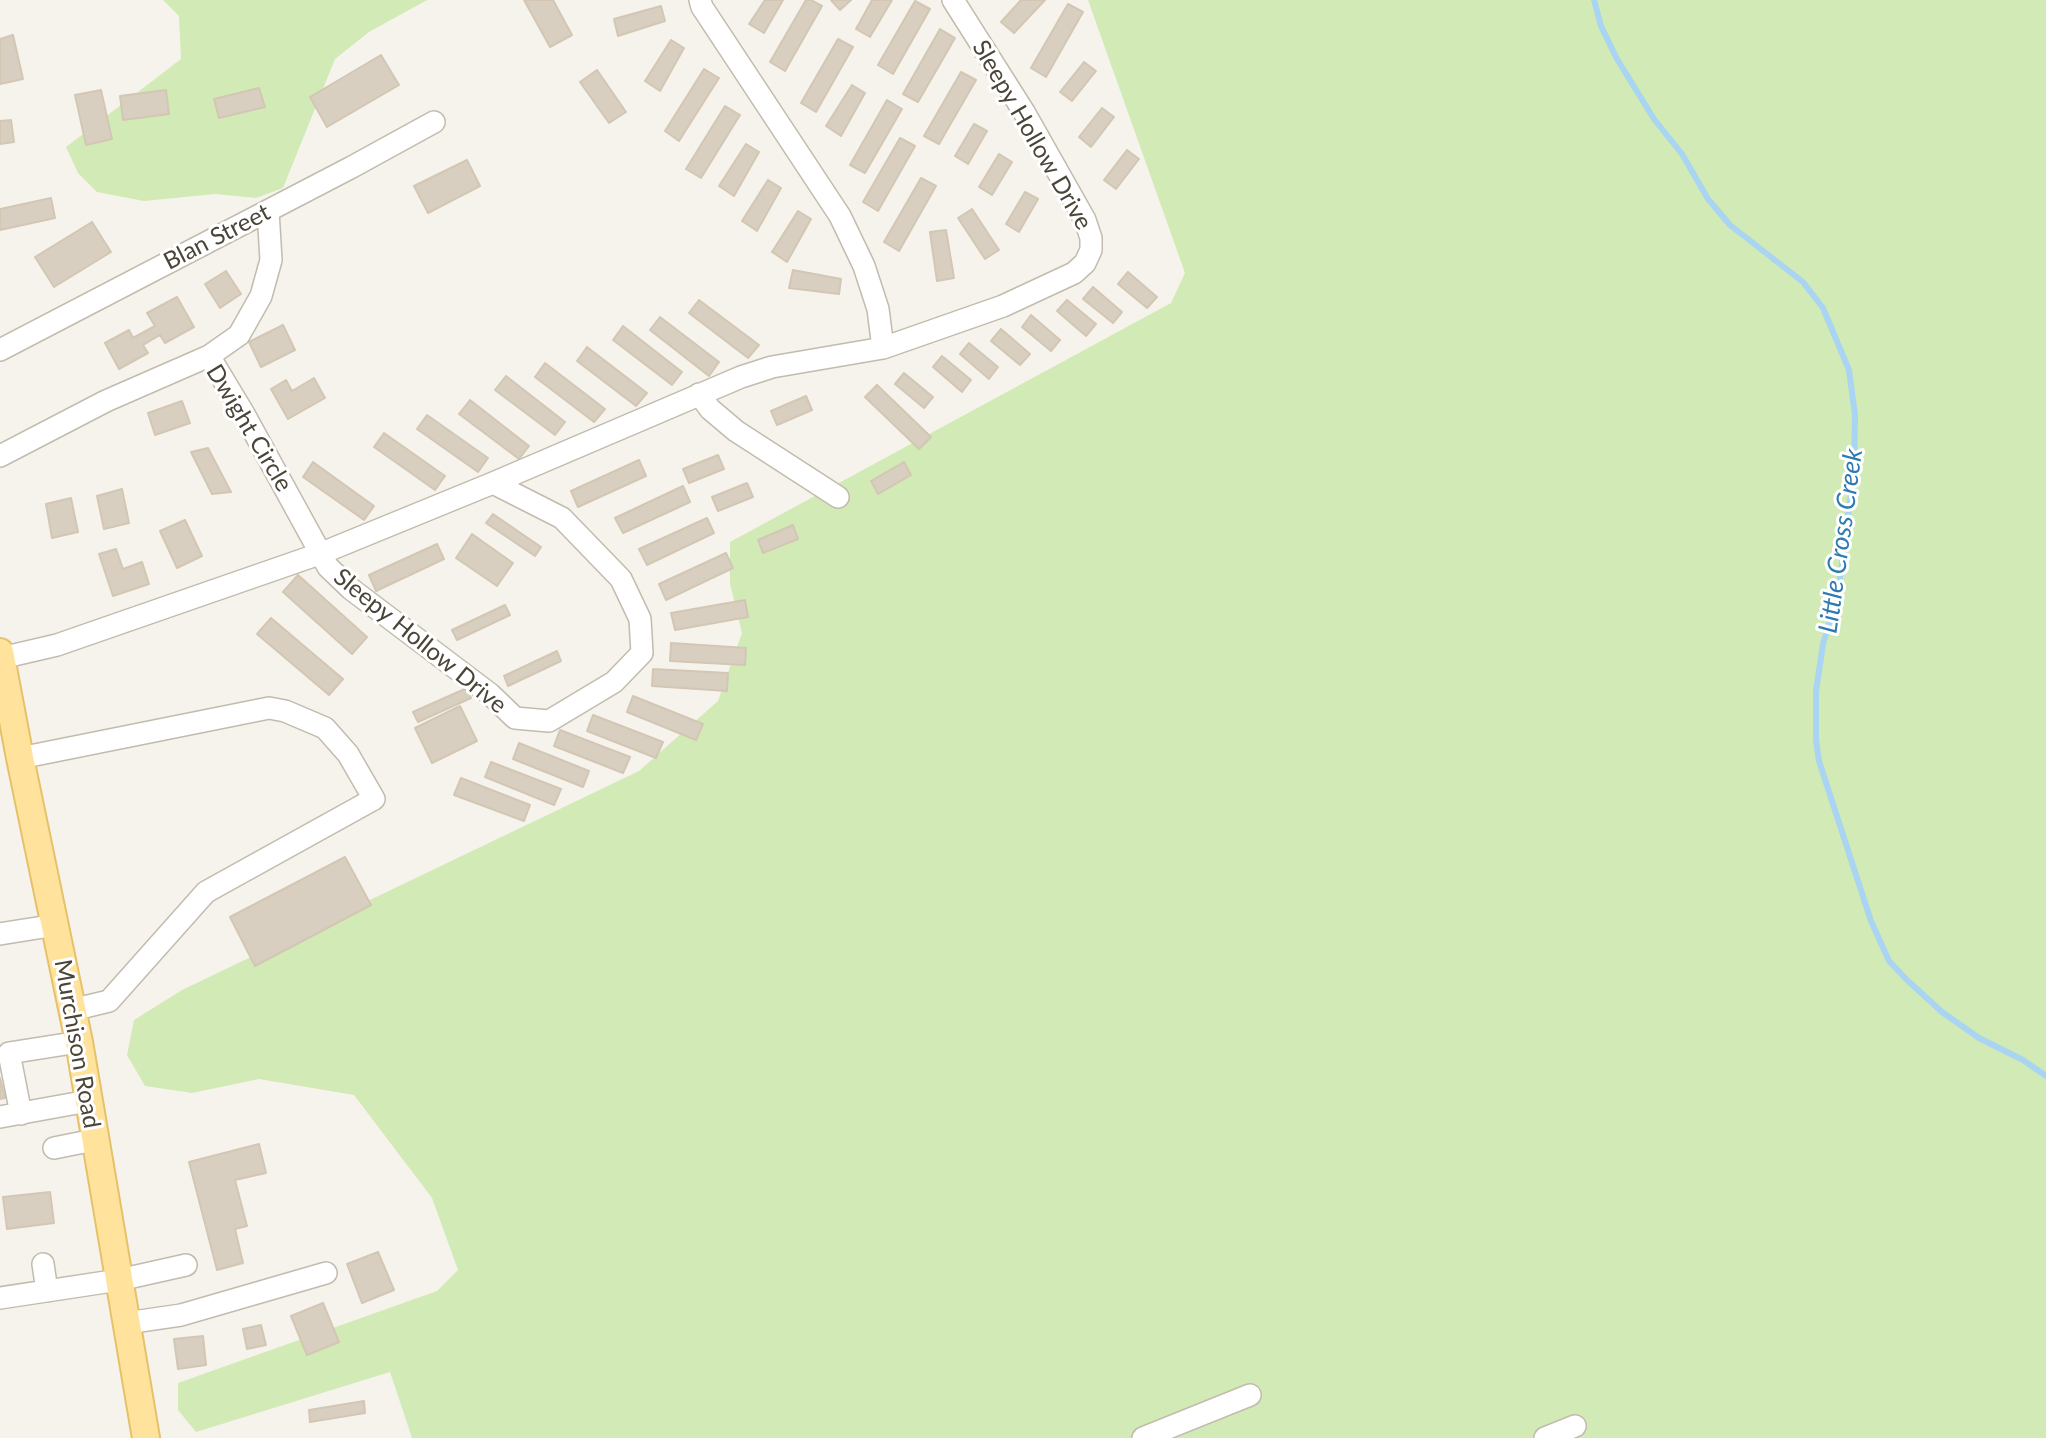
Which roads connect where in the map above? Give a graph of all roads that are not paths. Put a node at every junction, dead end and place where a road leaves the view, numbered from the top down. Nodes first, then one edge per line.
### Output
1 (700, 0) edge
2 (953, 0) edge
3 (434, 122) dead end
4 (268, 211) junction
5 (883, 348) junction
6 (0, 350) edge
7 (209, 356) junction
8 (699, 394) junction
9 (0, 456) edge
10 (494, 483) junction
11 (838, 497) dead end
12 (322, 552) junction
13 (1, 655) edge
14 (20, 758) junction
15 (56, 925) junction
16 (0, 934) edge
17 (72, 1010) junction
18 (79, 1042) junction
19 (88, 1101) junction
20 (11, 1116) edge
21 (94, 1140) junction
22 (54, 1148) dead end
23 (43, 1264) dead end
24 (186, 1265) dead end
25 (326, 1273) dead end
26 (119, 1279) junction
27 (47, 1291) junction
28 (0, 1298) edge
29 (126, 1323) junction
30 (1250, 1395) dead end
31 (1575, 1426) dead end
32 (146, 1438) edge
33 (1143, 1438) edge
34 (1545, 1438) edge

1 - 5 street
2 - 5 street, Sleepy Hollow Drive
3 - 4 street, Blan Street
4 - 6 street, Blan Street
4 - 7 street
5 - 8 street, Sleepy Hollow Drive
7 - 9 street, Dwight Circle
7 - 12 street, Dwight Circle
8 - 10 street, Sleepy Hollow Drive
8 - 11 street
10 - 12 street, Sleepy Hollow Drive
10 - 12 street, Sleepy Hollow Drive
12 - 13 street, Sleepy Hollow Drive
13 - 14 main road, Murchison Road
14 - 15 main road, Murchison Road
14 - 17 street
15 - 16 street
15 - 17 main road, Murchison Road
17 - 18 main road, Murchison Road
18 - 19 main road, Murchison Road
18 - 20 street
19 - 20 street
19 - 21 main road, Murchison Road
21 - 22 street
21 - 26 main road, Murchison Road
23 - 27 street
24 - 26 street
25 - 29 street
26 - 27 street
26 - 29 main road, Murchison Road
27 - 28 street
29 - 32 main road, Murchison Road
30 - 33 street
31 - 34 street

